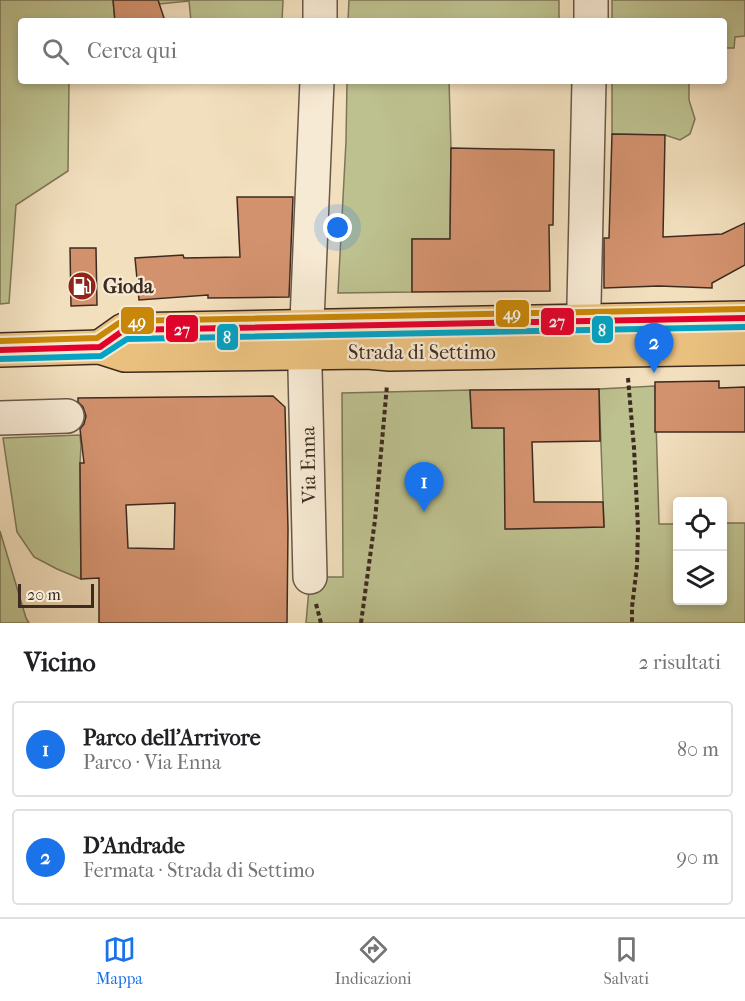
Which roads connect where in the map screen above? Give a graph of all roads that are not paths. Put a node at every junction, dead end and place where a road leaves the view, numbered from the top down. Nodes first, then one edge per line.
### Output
1 (321, 0) edge
2 (591, 0) edge
3 (320, 18) edge
4 (591, 18) edge
5 (317, 84) edge
6 (589, 84) edge
7 (745, 318) edge
8 (584, 335) junction
9 (306, 339) junction
10 (745, 348) edge
11 (0, 350) edge
12 (67, 416) dead end
13 (0, 418) edge
14 (310, 577) dead end

1 - 3 street
2 - 4 street
5 - 9 street, Via Enna
6 - 8 street
7 - 8 main road, Strada di Settimo
8 - 9 main road, Strada di Settimo
8 - 10 main road, Strada di Settimo
9 - 11 main road, Strada di Settimo
9 - 14 street, Via Enna
12 - 13 street

